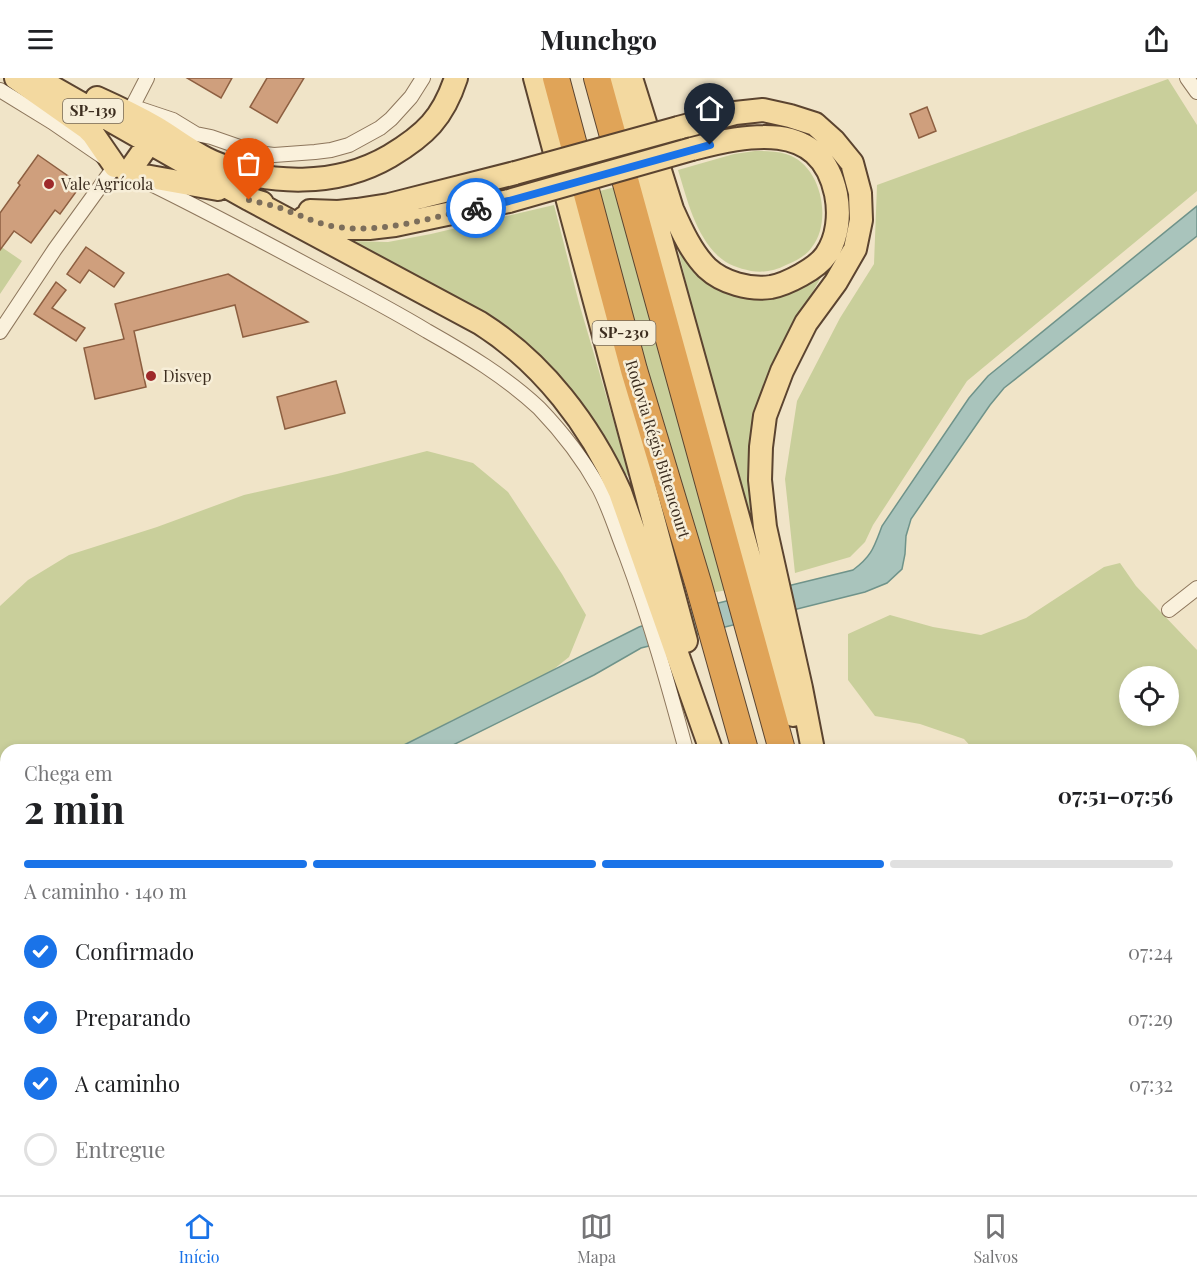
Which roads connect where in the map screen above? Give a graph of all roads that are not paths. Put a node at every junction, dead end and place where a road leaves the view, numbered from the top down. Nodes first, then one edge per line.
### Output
1 (16, 78) edge
2 (36, 78) edge
3 (57, 78) edge
4 (147, 78) edge
5 (423, 78) edge
6 (456, 78) edge
7 (535, 78) edge
8 (556, 78) edge
9 (597, 78) edge
10 (616, 78) edge
11 (632, 78) edge
12 (1187, 78) edge
13 (0, 90) edge
14 (1197, 92) edge
15 (130, 110) junction
16 (151, 135) junction
17 (211, 137) junction
18 (121, 169) junction
19 (231, 170) junction
20 (243, 196) junction
21 (285, 210) junction
22 (0, 332) edge
23 (753, 569) junction
24 (1197, 588) edge
25 (658, 597) junction
26 (1169, 610) dead end
27 (766, 619) junction
28 (673, 646) junction
29 (685, 744) edge
30 (709, 744) edge
31 (714, 744) edge
32 (743, 744) edge
33 (781, 744) edge
34 (800, 744) edge
35 (811, 744) edge

1 - 18 main road
2 - 16 main road, SP-139
3 - 15 main road
4 - 15 street
5 - 17 street
6 - 19 main road
7 - 25 main road
8 - 32 highway, Rodovia Régis Bittencourt / SP-230
9 - 23 highway, SP-230
10 - 23 main road
11 - 21 main road, bridge
12 - 14 street
13 - 18 street
15 - 16 main road
15 - 17 street
16 - 18 main road
16 - 19 main road
16 - 20 main road, SP-139
17 - 19 street
18 - 20 main road
18 - 22 street
18 - 25 street
20 - 21 main road, SP-139
20 - 25 main road
21 - 23 main road, bridge
23 - 27 highway, SP-230
23 - 27 main road
24 - 26 street
25 - 28 main road
27 - 33 highway, SP-230
27 - 34 main road
27 - 35 main road
28 - 29 street
28 - 30 main road
28 - 31 main road

